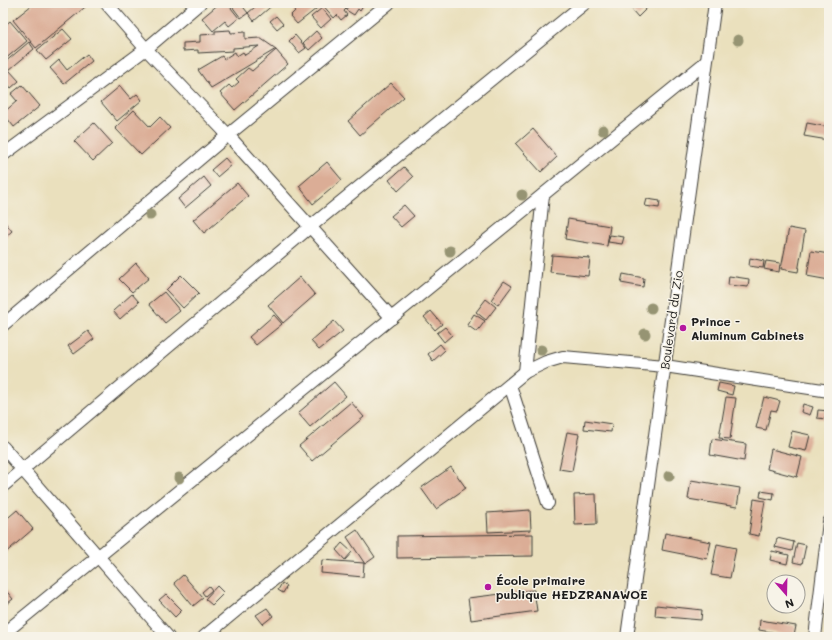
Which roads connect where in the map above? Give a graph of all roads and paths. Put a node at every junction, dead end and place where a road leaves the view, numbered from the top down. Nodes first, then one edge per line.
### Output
1 (106, 3) edge
2 (200, 3) edge
3 (389, 3) edge
4 (585, 3) edge
5 (714, 3) edge
6 (146, 49) junction
7 (706, 62) junction
8 (228, 135) junction
9 (3, 155) edge
10 (543, 195) junction
11 (310, 227) junction
12 (392, 318) junction
13 (3, 325) edge
14 (665, 366) junction
15 (525, 372) junction
16 (510, 385) junction
17 (829, 391) edge
18 (3, 447) edge
19 (22, 471) junction
20 (3, 486) edge
21 (548, 503) dead end
22 (829, 522) edge
23 (98, 557) junction
24 (3, 634) edge
25 (168, 637) edge
26 (204, 637) edge
27 (627, 637) edge
28 (815, 637) edge

1 - 6 street
2 - 6 street
3 - 8 street
4 - 11 street
5 - 7 street, Boulevard du Zio
6 - 8 street
6 - 9 street
7 - 10 street
7 - 14 street, Boulevard du Zio
8 - 11 street
8 - 13 street
10 - 12 street
10 - 15 street
11 - 12 street
11 - 19 street
12 - 23 street
14 - 15 street
14 - 17 street
14 - 27 street, Boulevard du Zio
15 - 16 street
16 - 21 street
16 - 26 street
18 - 19 street
19 - 20 street
19 - 23 street
22 - 28 street
23 - 24 street
23 - 25 street

